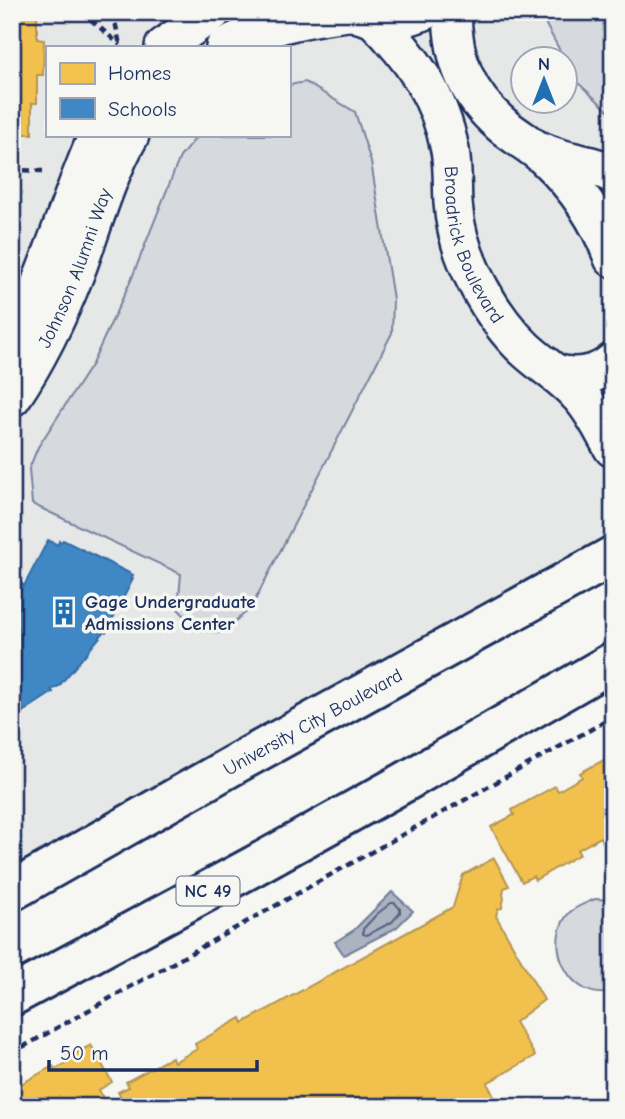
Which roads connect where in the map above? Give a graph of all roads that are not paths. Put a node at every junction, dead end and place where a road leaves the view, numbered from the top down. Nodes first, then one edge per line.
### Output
1 (212, 12) edge
2 (422, 12) edge
3 (452, 12) edge
4 (358, 14) edge
5 (165, 46) edge
6 (227, 46) edge
7 (98, 136) edge
8 (130, 136) edge
9 (530, 145) junction
10 (613, 174) edge
11 (613, 258) edge
12 (12, 345) edge
13 (613, 362) edge
14 (555, 373) junction
15 (12, 397) edge
16 (613, 448) edge
17 (613, 556) edge
18 (613, 662) edge
19 (12, 891) edge
20 (12, 996) edge

1 - 5 street
2 - 4 street
3 - 9 street
4 - 6 street
4 - 14 street, Broadrick Boulevard
7 - 12 street, Johnson Alumni Way
8 - 15 street, Johnson Alumni Way
9 - 10 street
9 - 11 street
13 - 14 street
14 - 16 street, Broadrick Boulevard
17 - 19 main road, University City Boulevard
18 - 20 main road, NC 49

